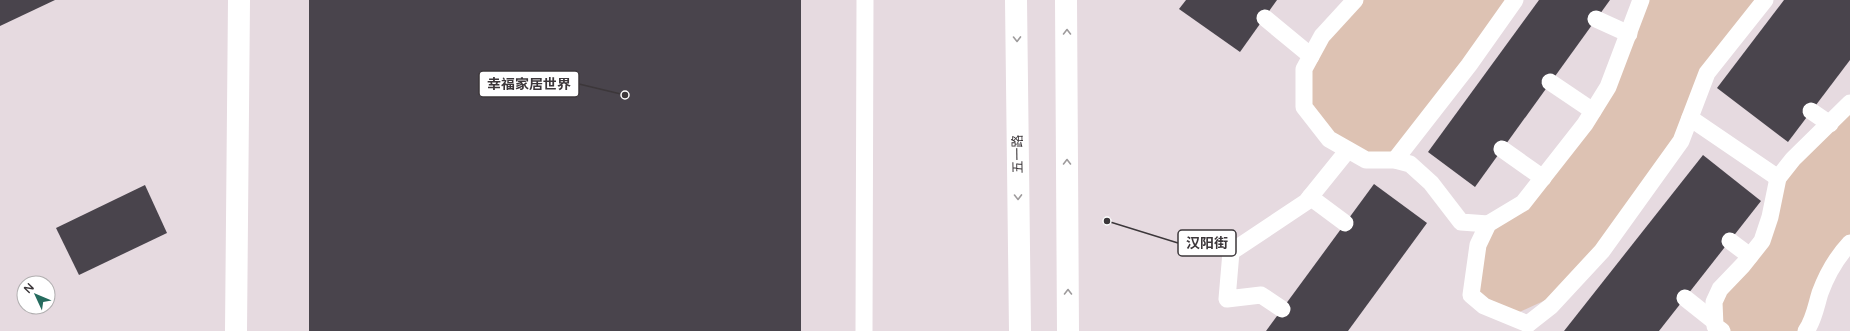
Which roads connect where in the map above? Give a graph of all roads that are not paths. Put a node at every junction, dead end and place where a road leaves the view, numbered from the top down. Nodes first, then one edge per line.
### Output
1 (239, 0) edge
2 (865, 0) edge
3 (1016, 0) edge
4 (1066, 0) edge
5 (1355, 0) edge
6 (1515, 0) edge
7 (1641, 0) edge
8 (1765, 0) edge
9 (1265, 18) dead end
10 (1596, 20) dead end
11 (1629, 34) junction
12 (1311, 56) junction
13 (1550, 82) dead end
14 (1850, 103) edge
15 (1593, 111) junction
16 (1811, 111) dead end
17 (1690, 118) junction
18 (1830, 124) junction
19 (1502, 148) dead end
20 (1348, 150) junction
21 (1395, 160) junction
22 (1543, 178) junction
23 (1778, 178) junction
24 (1310, 197) junction
25 (1345, 223) dead end
26 (1488, 224) junction
27 (1730, 241) dead end
28 (1850, 243) edge
29 (1750, 256) junction
30 (1844, 260) edge
31 (1685, 298) dead end
32 (1282, 309) dead end
33 (1718, 326) edge
34 (1529, 327) edge
35 (1812, 329) edge
36 (236, 331) edge
37 (864, 331) edge
38 (1020, 331) edge
39 (1068, 331) edge

1 - 36 main road
2 - 37 lane
3 -> 38 main road, 五一路
39 -> 4 main road
5 - 12 lane
6 - 21 lane
7 - 11 lane
8 - 17 lane
9 - 12 lane
10 - 11 lane
11 - 15 lane
12 - 20 lane
13 - 15 lane
14 - 18 lane
15 - 22 lane
16 - 18 lane
17 - 23 lane
17 - 34 lane
18 - 23 lane
19 - 22 lane
20 - 21 lane
20 - 24 lane
21 - 26 lane
22 - 26 lane
23 - 29 lane
24 - 25 lane
24 - 32 lane
26 - 34 lane
27 - 29 lane
28 - 30 lane
29 - 33 lane
30 - 35 lane
31 - 33 lane

